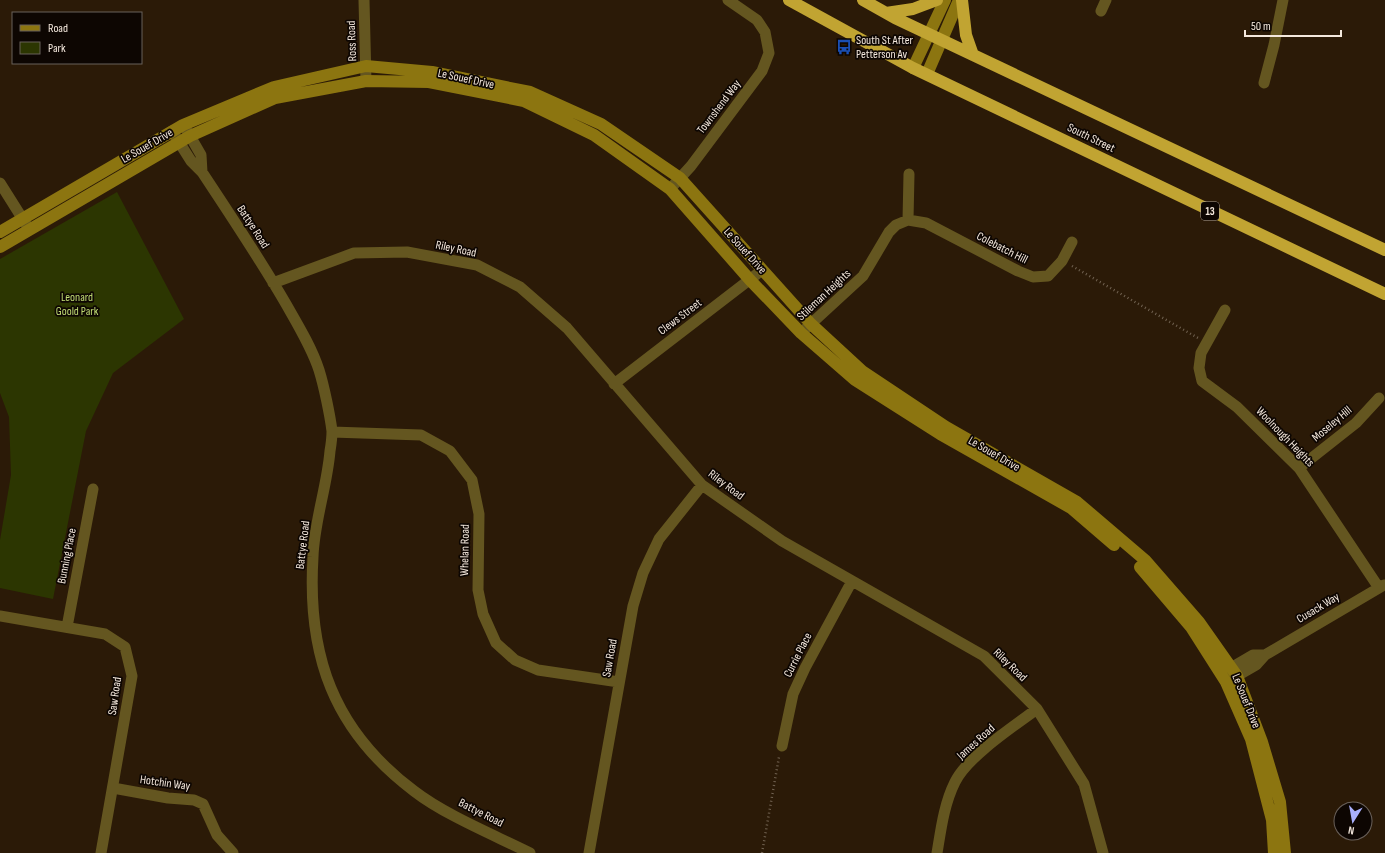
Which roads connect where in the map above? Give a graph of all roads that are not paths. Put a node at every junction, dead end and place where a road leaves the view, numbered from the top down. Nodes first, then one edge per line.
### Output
1 (364, 0) edge
2 (728, 0) edge
3 (789, 0) edge
4 (863, 0) edge
5 (936, 0) edge
6 (945, 0) edge
7 (959, 0) edge
8 (962, 0) edge
9 (1106, 0) edge
10 (1283, 0) edge
11 (1101, 11) dead end
12 (886, 13) junction
13 (929, 34) junction
14 (942, 40) junction
15 (973, 55) junction
16 (366, 66) junction
17 (913, 68) junction
18 (927, 74) junction
19 (366, 81) junction
20 (1264, 83) dead end
21 (183, 125) junction
22 (172, 132) junction
23 (190, 136) junction
24 (179, 143) junction
25 (202, 172) junction
26 (909, 174) dead end
27 (680, 178) junction
28 (0, 183) edge
29 (670, 188) junction
30 (22, 219) junction
31 (908, 220) junction
32 (29, 229) junction
33 (0, 232) edge
34 (1072, 242) dead end
35 (0, 247) edge
36 (1385, 250) edge
37 (762, 270) junction
38 (750, 280) junction
39 (273, 283) junction
40 (1385, 294) edge
41 (1225, 310) dead end
42 (811, 324) junction
43 (801, 333) junction
44 (614, 384) junction
45 (1379, 398) dead end
46 (332, 432) junction
47 (1299, 468) junction
48 (702, 485) junction
49 (93, 489) dead end
50 (852, 581) junction
51 (1382, 586) edge
52 (0, 616) edge
53 (67, 627) junction
54 (1234, 671) junction
55 (1223, 678) junction
56 (619, 682) junction
57 (1037, 709) junction
58 (782, 746) road end
59 (113, 788) junction
60 (101, 853) edge
61 (233, 853) edge
62 (530, 853) edge
63 (590, 853) edge
64 (937, 853) edge
65 (1104, 853) edge
66 (1274, 853) edge
67 (1285, 853) edge

1 - 16 street, Ross Road
2 - 27 street, Townshend Way
3 - 17 highway, South Street / 13
4 - 12 highway, South Street
5 - 12 highway
6 - 13 street
7 - 14 street
8 - 15 highway
9 - 11 street
10 - 20 street
12 - 13 highway, South Street
13 - 14 highway, South Street
13 - 17 street
14 - 15 highway, South Street
14 - 18 street
15 - 36 highway, South Street
16 - 19 street, Ross Road
16 - 21 street, Le Souef Drive
16 - 27 street, Le Souef Drive
17 - 18 highway, South Street / 13
18 - 40 highway, South Street / 13
19 - 23 street, Le Souef Drive
19 - 29 street, Le Souef Drive
21 - 22 street, Le Souef Drive
21 - 23 street, Battye Road
22 - 24 street, Battye Road
22 - 30 street, Le Souef Drive
23 - 24 street, Le Souef Drive
23 - 25 street, Battye Road
24 - 25 street, Battye Road
24 - 32 street, Le Souef Drive
25 - 39 street, Battye Road
26 - 31 street
27 - 29 street, Townshend Way
27 - 37 street, Le Souef Drive
28 - 30 street
29 - 38 street, Le Souef Drive
30 - 32 street
30 - 33 street, Le Souef Drive
31 - 34 street, Colebatch Hill
31 - 42 street, Stileman Heights
32 - 35 street, Le Souef Drive
37 - 38 street, Clews Street
37 - 42 street, Le Souef Drive
38 - 43 street, Le Souef Drive
38 - 44 street, Clews Street
39 - 44 street, Riley Road
39 - 46 street, Battye Road
41 - 47 street, Woolnough Heights
42 - 43 street, Stileman Heights
42 - 54 street, Le Souef Drive
43 - 55 street, Le Souef Drive
44 - 48 street, Riley Road
45 - 47 street, Moseley Hill
46 - 56 street, Whelan Road
46 - 62 street, Battye Road
47 - 51 street, Woolnough Heights
48 - 50 street, Riley Road
48 - 56 street, Saw Road
49 - 53 street, Bunning Place
50 - 57 street, Riley Road
50 - 58 street, Currie Place
51 - 54 street, Cusack Way
52 - 53 street, Saw Road
53 - 59 street, Saw Road
54 - 55 street, Cusack Way
54 - 67 street, Le Souef Drive
55 - 66 street, Le Souef Drive
56 - 63 street, Saw Road
57 - 64 street, James Road
57 - 65 street, Riley Road
59 - 60 street, Saw Road
59 - 61 street, Hotchin Way

